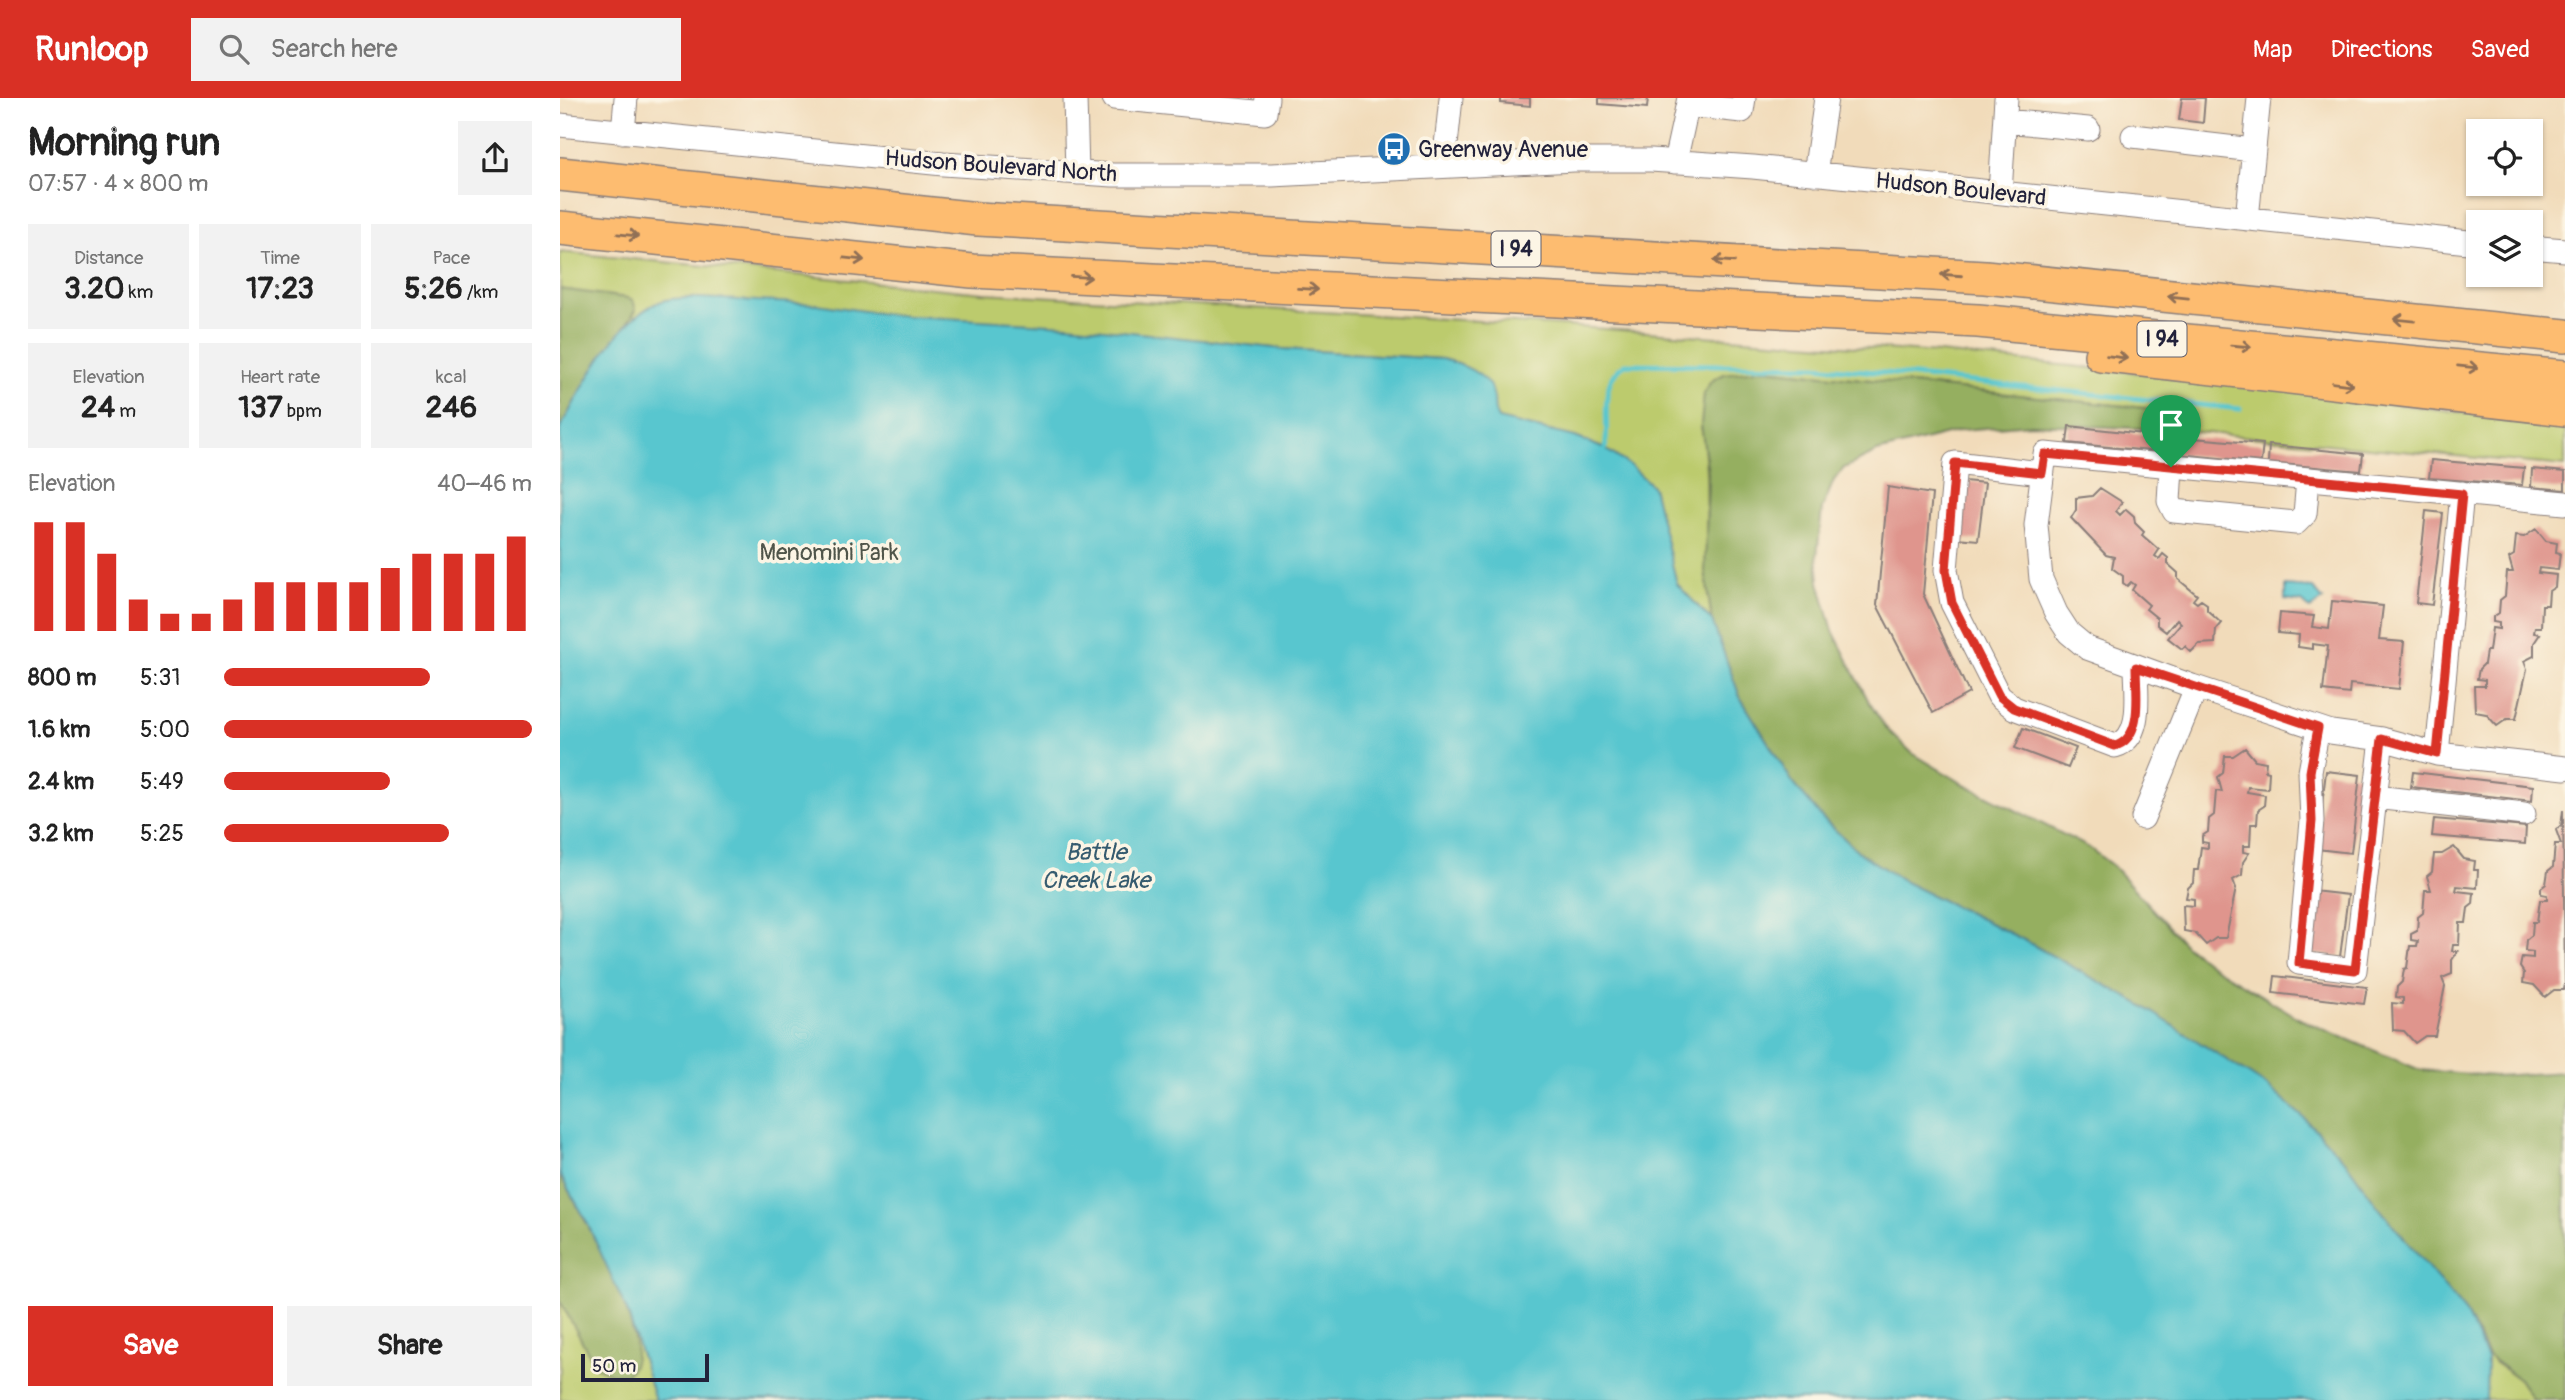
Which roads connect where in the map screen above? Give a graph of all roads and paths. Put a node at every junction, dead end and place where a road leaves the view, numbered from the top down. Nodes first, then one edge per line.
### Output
1 (626, 98) edge
2 (1075, 98) edge
3 (1114, 98) edge
4 (1267, 98) edge
5 (1451, 98) edge
6 (1744, 98) edge
7 (1826, 98) edge
8 (2006, 98) edge
9 (2259, 98) edge
10 (1156, 100) edge
11 (1689, 102) edge
12 (2004, 121) junction
13 (560, 125) edge
14 (2088, 129) dead end
15 (623, 132) junction
16 (2133, 136) dead end
17 (2253, 150) junction
18 (1675, 162) junction
19 (1444, 164) junction
20 (1077, 173) junction
21 (560, 174) edge
22 (1815, 174) junction
23 (2000, 193) junction
24 (2247, 219) junction
25 (560, 228) edge
26 (2466, 242) edge
27 (2543, 248) edge
28 (2565, 250) edge
29 (1758, 311) junction
30 (2565, 324) edge
31 (2472, 327) junction
32 (2565, 336) edge
33 (2565, 377) edge
34 (2565, 409) edge
35 (2171, 467) junction
36 (2042, 473) junction
37 (2308, 480) junction
38 (2462, 494) junction
39 (2565, 503) edge
40 (2136, 667) junction
41 (2196, 688) junction
42 (2318, 728) junction
43 (2382, 739) junction
44 (2437, 754) junction
45 (2565, 768) edge
46 (2375, 797) junction
47 (2524, 814) dead end
48 (2143, 818) dead end

1 - 15 street
2 - 20 street
3 - 10 street
4 - 10 street
5 - 19 street
6 - 11 street
7 - 22 street
8 - 12 street
9 - 17 street
11 - 18 street
12 - 14 street
12 - 23 street
13 - 15 street, Hudson Boulevard North
15 - 20 street, Hudson Boulevard North
16 - 17 street
17 - 24 street
18 - 19 street, Hudson Boulevard
18 - 22 street, Hudson Boulevard
19 - 20 street, Hudson Boulevard North
31 -> 21 highway, I 94
22 - 23 street, Hudson Boulevard
23 - 24 street, Hudson Boulevard
24 - 26 street, Hudson Boulevard
25 -> 29 highway, I 94
27 - 28 street
29 -> 33 highway, I 94
29 -> 34 highway
30 - 31 highway
31 - 32 highway, I 94
35 - 36 street
35 - 37 street
35 - 37 street
36 - 40 street
36 - 40 street
37 - 38 street
38 - 39 street
38 - 44 street
40 - 41 street
41 - 42 street
41 - 48 street
42 - 43 street
42 - 46 street
43 - 44 street
43 - 46 street
44 - 45 street
46 - 47 street

